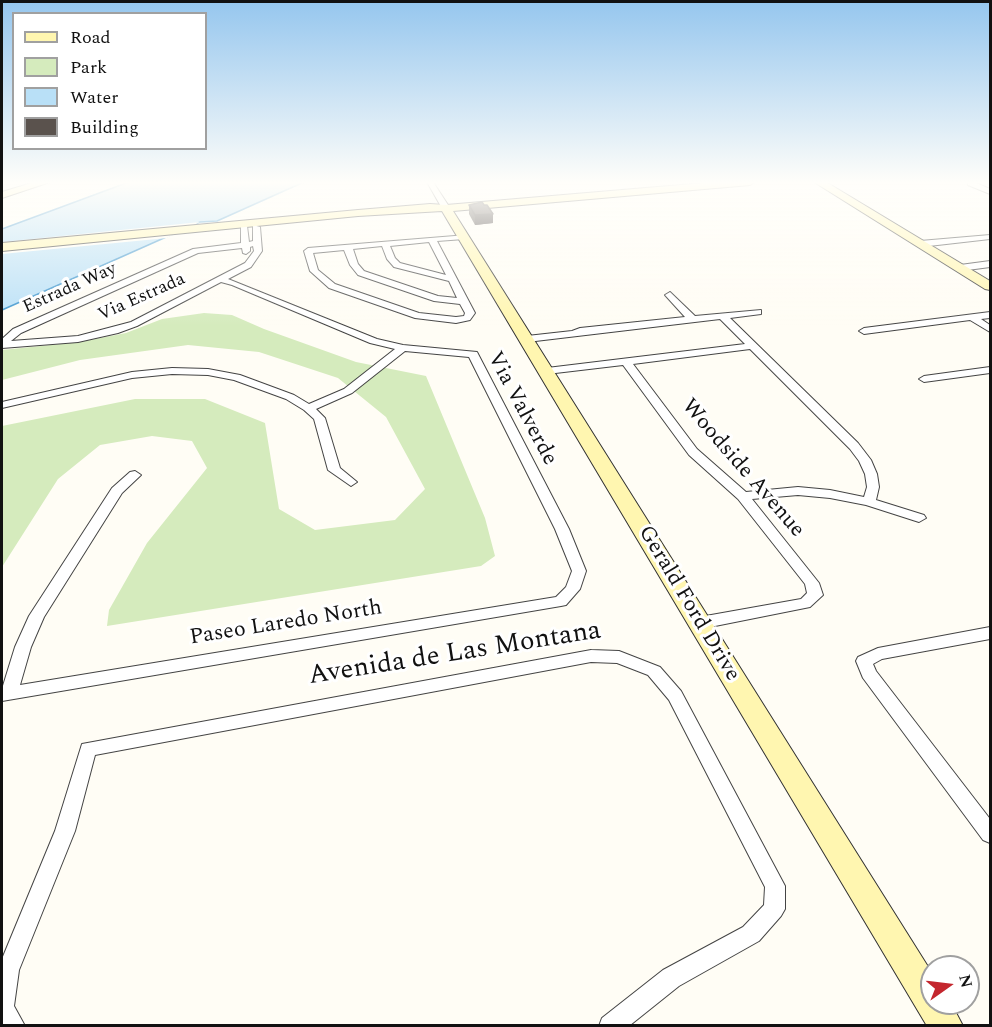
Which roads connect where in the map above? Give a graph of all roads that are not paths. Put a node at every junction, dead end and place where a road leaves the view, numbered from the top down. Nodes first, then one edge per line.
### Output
1 (186, 230) joint
2 (215, 230) edge
3 (244, 230) edge
4 (256, 230) edge
5 (460, 230) edge
6 (898, 230) edge
7 (464, 237) junction
8 (990, 237) edge
9 (432, 239) junction
10 (258, 243) junction
11 (920, 243) junction
12 (245, 244) junction
13 (385, 244) junction
14 (2, 247) edge
15 (348, 248) junction
16 (251, 261) junction
17 (990, 264) edge
18 (960, 268) junction
19 (452, 279) junction
20 (222, 280) junction
21 (990, 286) edge
22 (670, 295) dead end
23 (463, 301) junction
24 (758, 312) dead end
25 (990, 315) edge
26 (722, 316) junction
27 (973, 318) junction
28 (693, 319) junction
29 (990, 329) edge
30 (864, 331) dead end
31 (526, 336) junction
32 (2, 344) edge
33 (753, 346) junction
34 (403, 348) junction
35 (626, 362) junction
36 (990, 370) edge
37 (547, 371) junction
38 (924, 379) dead end
39 (2, 405) edge
40 (308, 408) junction
41 (135, 475) dead end
42 (351, 482) dead end
43 (743, 496) junction
44 (869, 502) junction
45 (919, 519) dead end
46 (573, 589) joint
47 (700, 623) junction
48 (990, 633) edge
49 (5, 695) edge
50 (990, 834) edge
51 (14, 1026) edge
52 (610, 1026) edge
53 (946, 1026) edge

1 - 2 main road
1 - 14 main road
3 - 12 street
4 - 10 street
5 - 7 main road, Gerald Ford Drive
6 - 11 main road
7 - 9 street
7 - 31 main road, Gerald Ford Drive
8 - 11 street
9 - 13 street
9 - 19 street
10 - 12 street, Estrada Way
10 - 16 street
11 - 18 main road
12 - 16 street
12 - 32 street, Estrada Way
13 - 15 street
13 - 19 street
15 - 23 street
15 - 23 street
16 - 20 street, Via Estrada
17 - 18 street
18 - 21 main road
19 - 23 street
20 - 32 street, Via Estrada
20 - 34 street, Via Valverde
22 - 28 street
24 - 26 street
25 - 27 street
26 - 28 street
26 - 33 street
27 - 29 street
27 - 30 street
28 - 31 street
31 - 37 main road, Gerald Ford Drive
33 - 35 street
33 - 44 street
34 - 40 street
34 - 46 street, Via Valverde
35 - 37 street
35 - 43 street, Woodside Avenue
36 - 38 street
37 - 47 main road, Gerald Ford Drive
39 - 40 street
40 - 42 street
41 - 49 street
43 - 44 street
43 - 47 street, Woodside Avenue
44 - 45 street
46 - 49 street, Paseo Laredo North
47 - 53 main road, Gerald Ford Drive
48 - 50 street
51 - 52 street, Avenida de Las Montana

